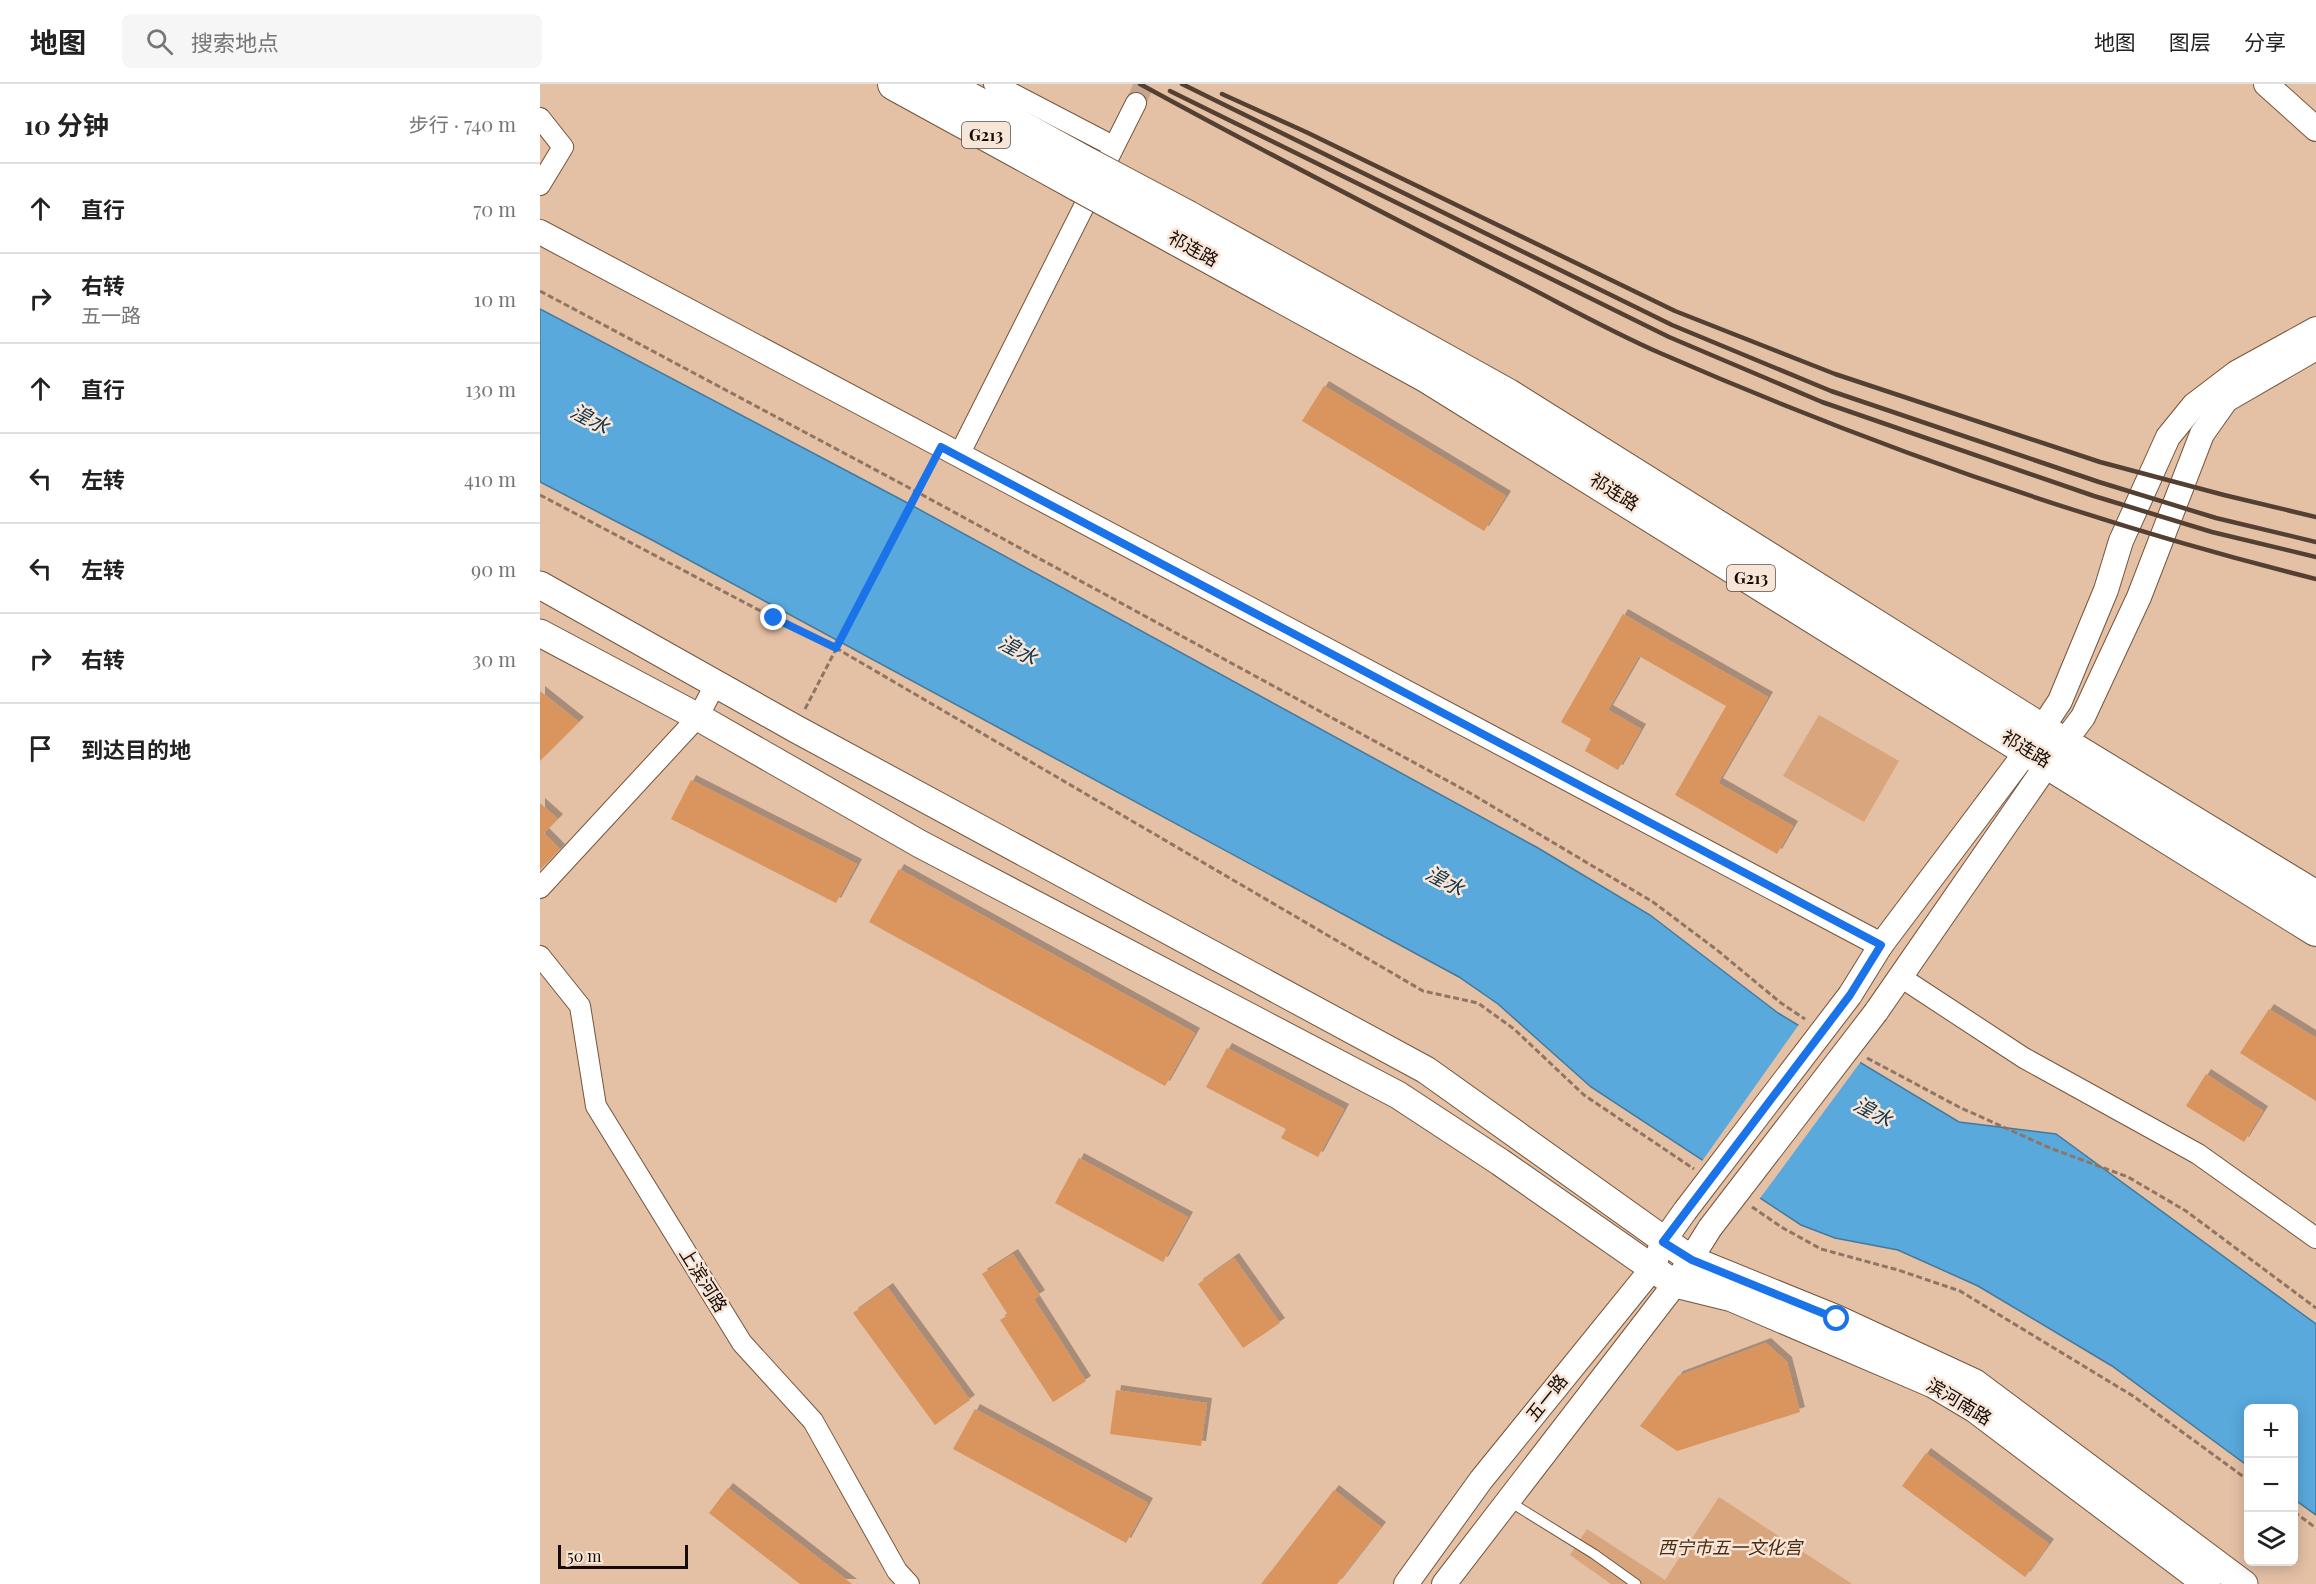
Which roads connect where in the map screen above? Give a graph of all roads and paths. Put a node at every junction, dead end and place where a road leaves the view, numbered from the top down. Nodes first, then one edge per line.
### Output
1 (894, 84) edge
2 (943, 84) edge
3 (994, 84) edge
4 (2266, 84) edge
5 (1136, 103) tunnel mouth
6 (540, 118) edge
7 (2316, 129) edge
8 (1113, 146) junction
9 (1083, 175) junction
10 (540, 185) edge
11 (540, 232) edge
12 (540, 291) edge
13 (2316, 329) edge
14 (2316, 348) edge
15 (950, 451) junction
16 (917, 492) junction
17 (540, 495) edge
18 (540, 585) edge
19 (540, 633) edge
20 (836, 648) junction
21 (716, 683) junction
22 (815, 687) dead end
23 (698, 717) junction
24 (2046, 746) junction
25 (540, 888) edge
26 (2316, 897) edge
27 (2316, 930) edge
28 (1881, 945) junction
29 (540, 956) edge
30 (1899, 976) junction
31 (1809, 1021) dead end
32 (1867, 1058) dead end
33 (1698, 1171) dead end
34 (1745, 1203) dead end
35 (2316, 1238) edge
36 (1663, 1242) junction
37 (1692, 1260) junction
38 (1652, 1269) junction
39 (1675, 1284) junction
40 (2316, 1308) edge
41 (2244, 1477) edge
42 (1508, 1501) junction
43 (2298, 1515) edge
44 (2316, 1528) edge
45 (909, 1584) edge
46 (1406, 1584) edge
47 (1444, 1584) edge
48 (1636, 1584) edge
49 (2207, 1584) edge
50 (2244, 1584) edge

1 - 9 highway, 祁连路 / G213
2 - 9 highway, 祁连路 / G213
3 - 8 street
4 - 7 street
5 - 8 street
6 - 10 street
8 - 15 street
9 - 24 highway, 祁连路 / G213, bridge
11 - 15 street
12 - 16 path
13 - 24 street
14 - 24 street
15 - 16 path
15 - 28 street
16 - 20 path
16 - 31 path
17 - 20 path
18 - 21 main road
19 - 23 main road, 滨河南路
20 - 22 path
20 - 33 path
21 - 23 street
21 - 36 main road
23 - 25 street
23 - 38 main road, 滨河南路
24 - 26 highway, 祁连路 / G213
24 - 27 highway, 祁连路 / G213
24 - 28 street, 五一路
24 - 30 street, 五一路
28 - 36 street, 五一路, bridge
29 - 45 street, 上滨河路
30 - 35 street
30 - 37 street, 五一路, bridge
32 - 40 path
34 - 41 path
36 - 37 main road
36 - 38 street, 五一路
37 - 39 street, 五一路
37 - 50 main road
38 - 39 main road, 滨河南路
38 - 46 street, 五一路
39 - 42 street, 五一路
39 - 49 main road, 滨河南路
42 - 47 street, 五一路
42 - 48 lane
43 - 44 path

